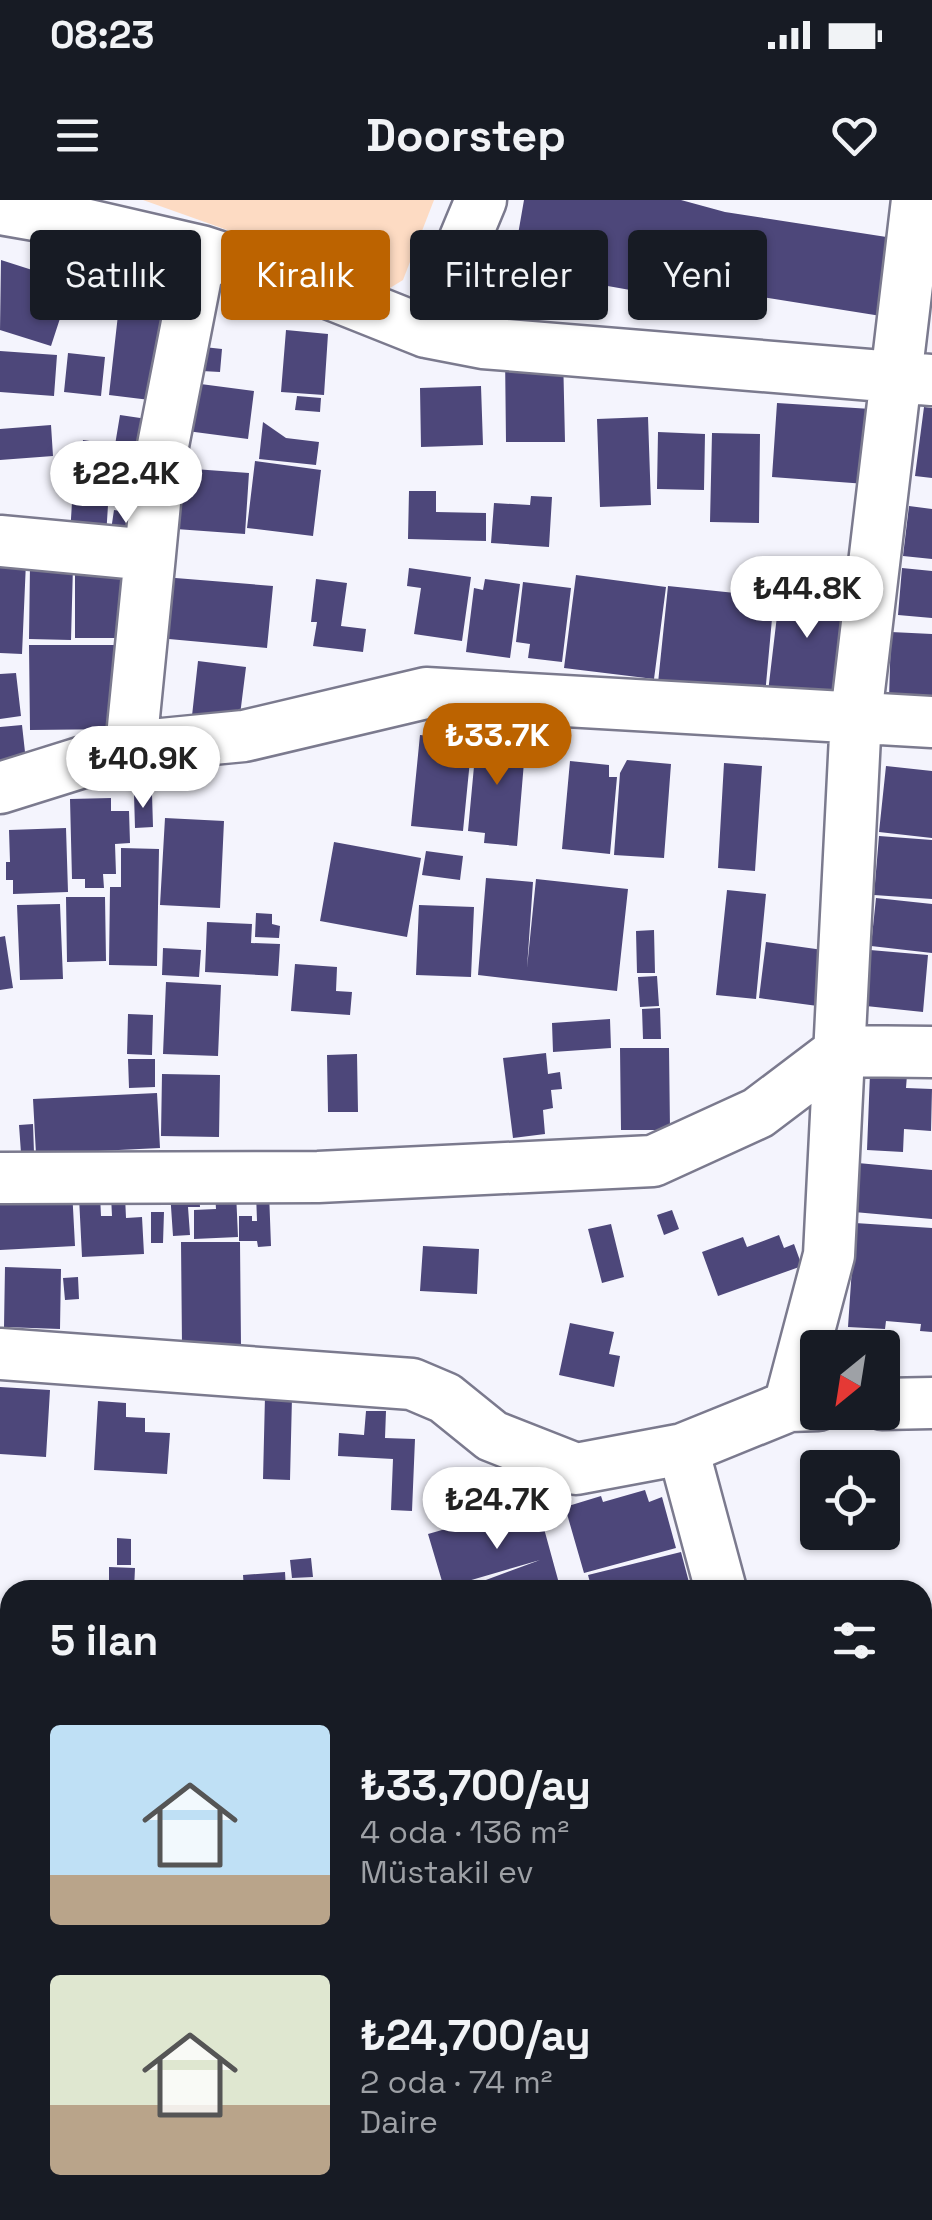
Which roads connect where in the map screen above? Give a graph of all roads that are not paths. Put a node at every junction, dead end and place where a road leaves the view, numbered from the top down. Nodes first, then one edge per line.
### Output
1 (481, 200) edge
2 (916, 200) edge
3 (0, 209) edge
4 (110, 230) edge
5 (201, 251) edge
6 (188, 320) edge
7 (426, 332) junction
8 (914, 379) edge
9 (0, 541) edge
10 (150, 555) junction
11 (856, 716) junction
12 (932, 722) edge
13 (131, 747) junction
14 (0, 788) edge
15 (840, 1052) junction
16 (932, 1052) edge
17 (0, 1178) edge
18 (816, 1330) edge
19 (0, 1354) edge
20 (932, 1402) edge
21 (900, 1403) edge
22 (800, 1407) edge
23 (683, 1449) junction
24 (718, 1580) edge

1 - 7 street
2 - 8 street
3 - 4 street
5 - 7 street
6 - 10 street
7 - 8 street
8 - 11 street
9 - 10 street
10 - 13 street
11 - 12 street
11 - 13 street
11 - 15 street
13 - 14 street
15 - 16 street
15 - 17 street
15 - 18 street
19 - 23 street
20 - 21 street
22 - 23 street
23 - 24 street

